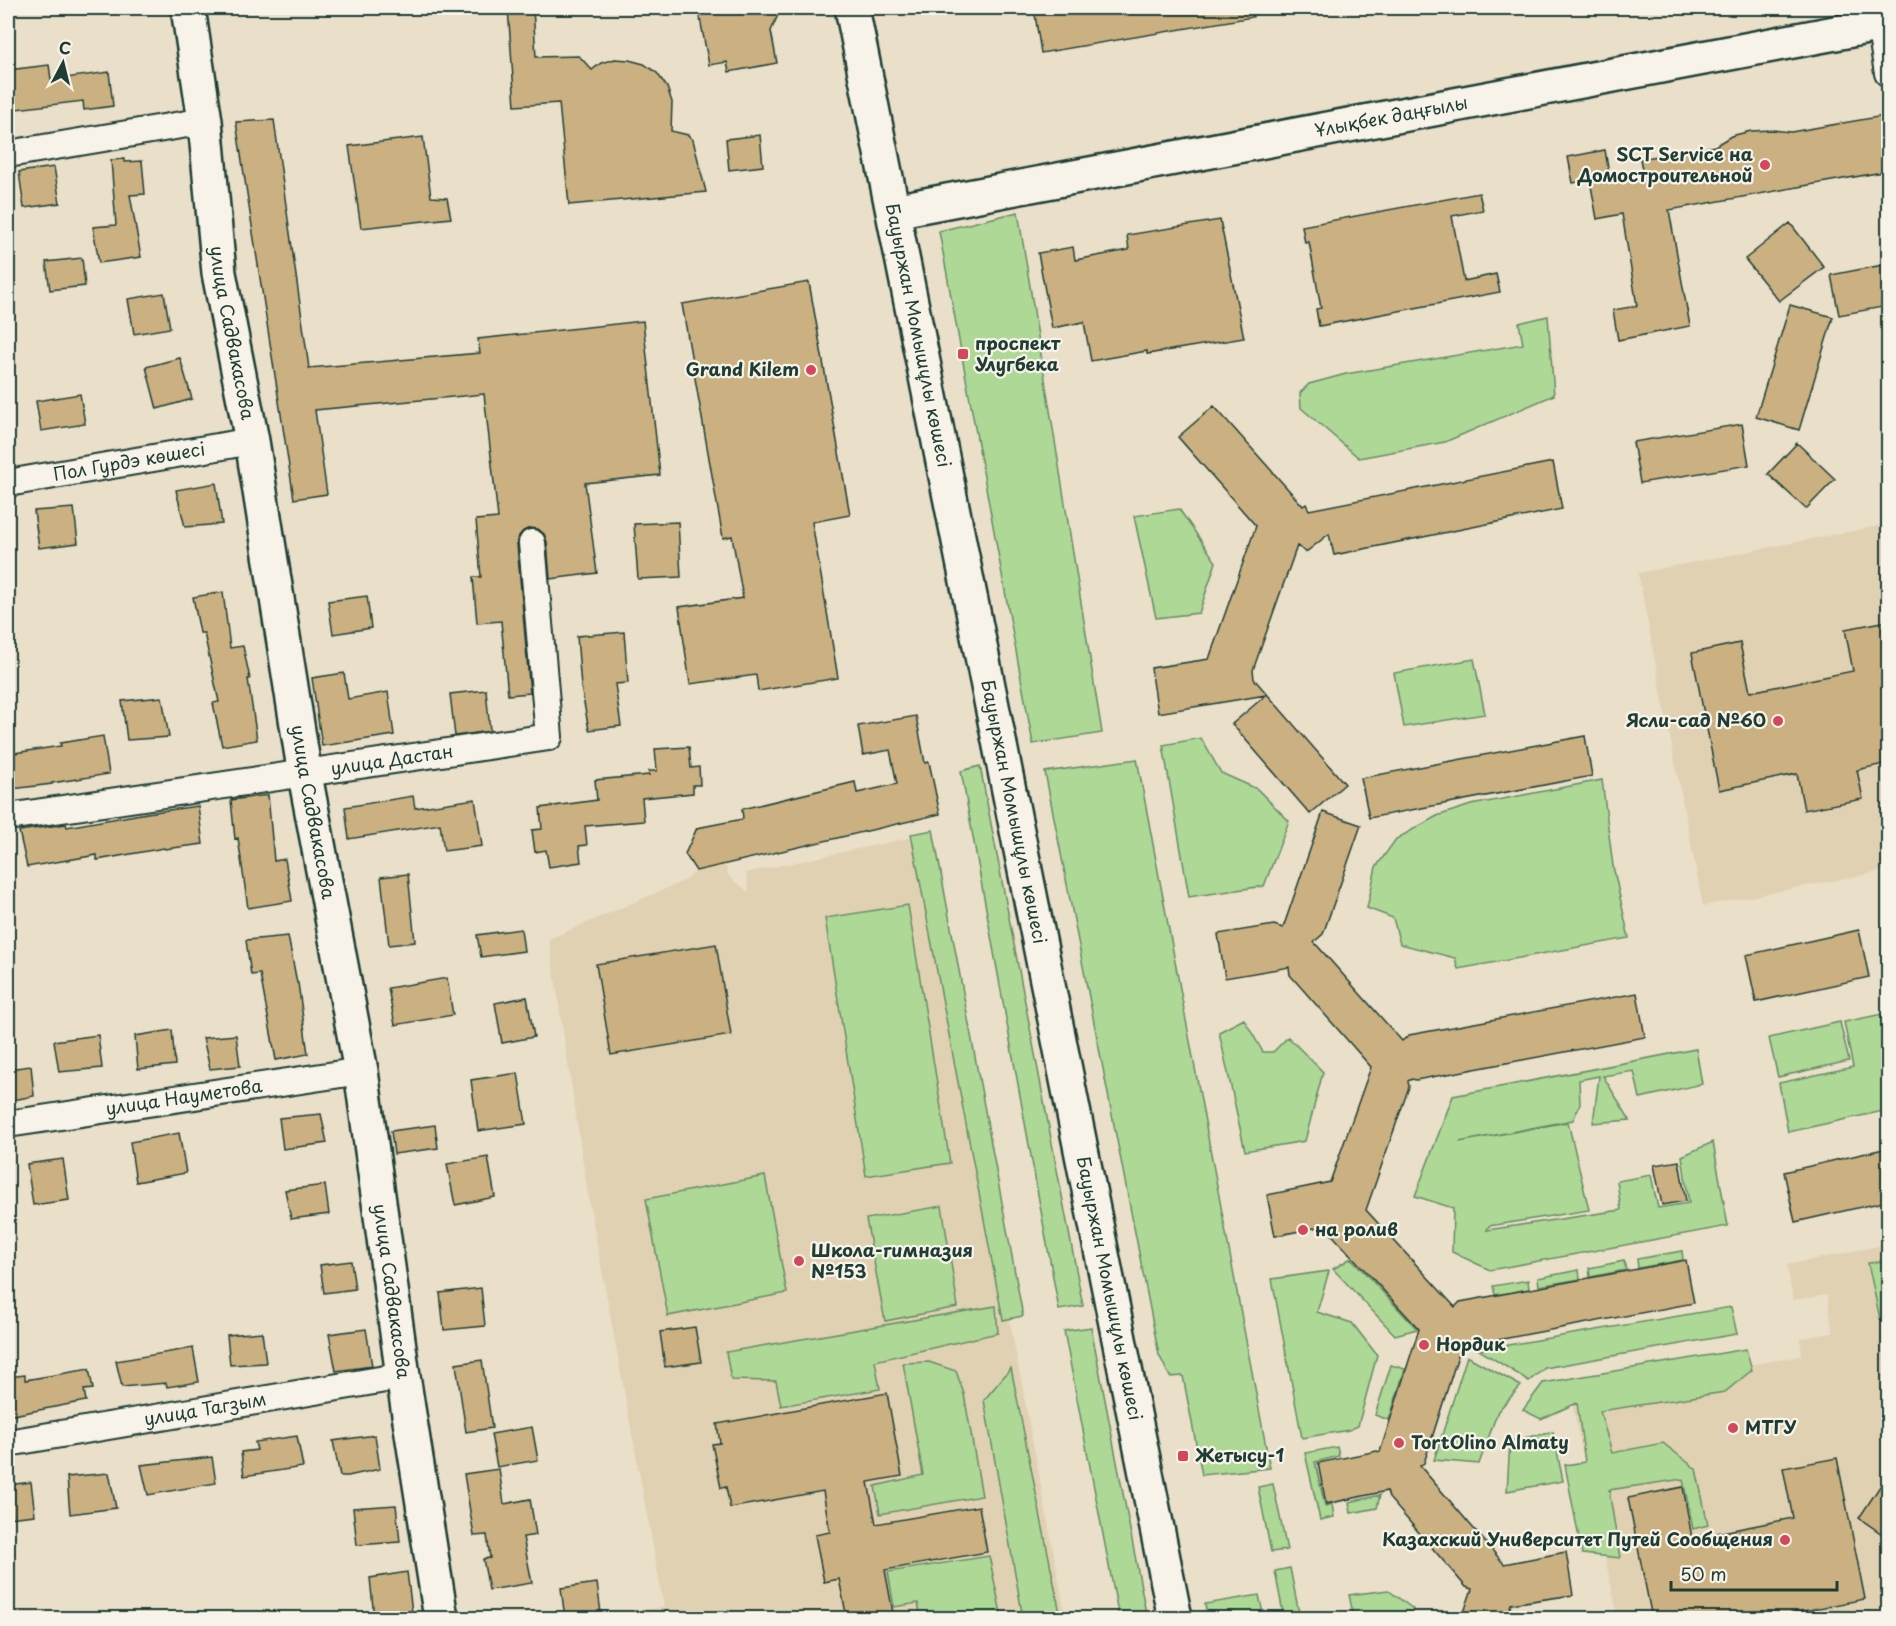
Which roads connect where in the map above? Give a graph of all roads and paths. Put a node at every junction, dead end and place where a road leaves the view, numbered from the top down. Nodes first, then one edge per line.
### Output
1 (188, 8) edge
2 (852, 8) edge
3 (1884, 24) edge
4 (1888, 73) edge
5 (205, 121) junction
6 (8, 154) edge
7 (894, 211) junction
8 (252, 441) junction
9 (8, 483) edge
10 (532, 543) dead end
11 (305, 775) junction
12 (8, 817) edge
13 (361, 1071) junction
14 (8, 1124) edge
15 (403, 1376) junction
16 (8, 1443) edge
17 (441, 1618) edge
18 (1174, 1618) edge

1 - 5 street, улица Садвакасова
2 - 7 street, Бауыржан Момышұлы көшесі
3 - 4 street
3 - 7 street, Ұлықбек даңғылы
5 - 6 street
5 - 8 street, улица Садвакасова
7 - 18 street, Бауыржан Момышұлы көшесі
8 - 9 street, Пол Гурдэ көшесі
8 - 11 street, улица Садвакасова
10 - 11 street, улица Дастан
11 - 12 street, улица Дастан
11 - 13 street, улица Садвакасова
13 - 14 street, улица Науметова
13 - 15 street, улица Садвакасова
15 - 16 street, улица Тагзым
15 - 17 street, улица Садвакасова

